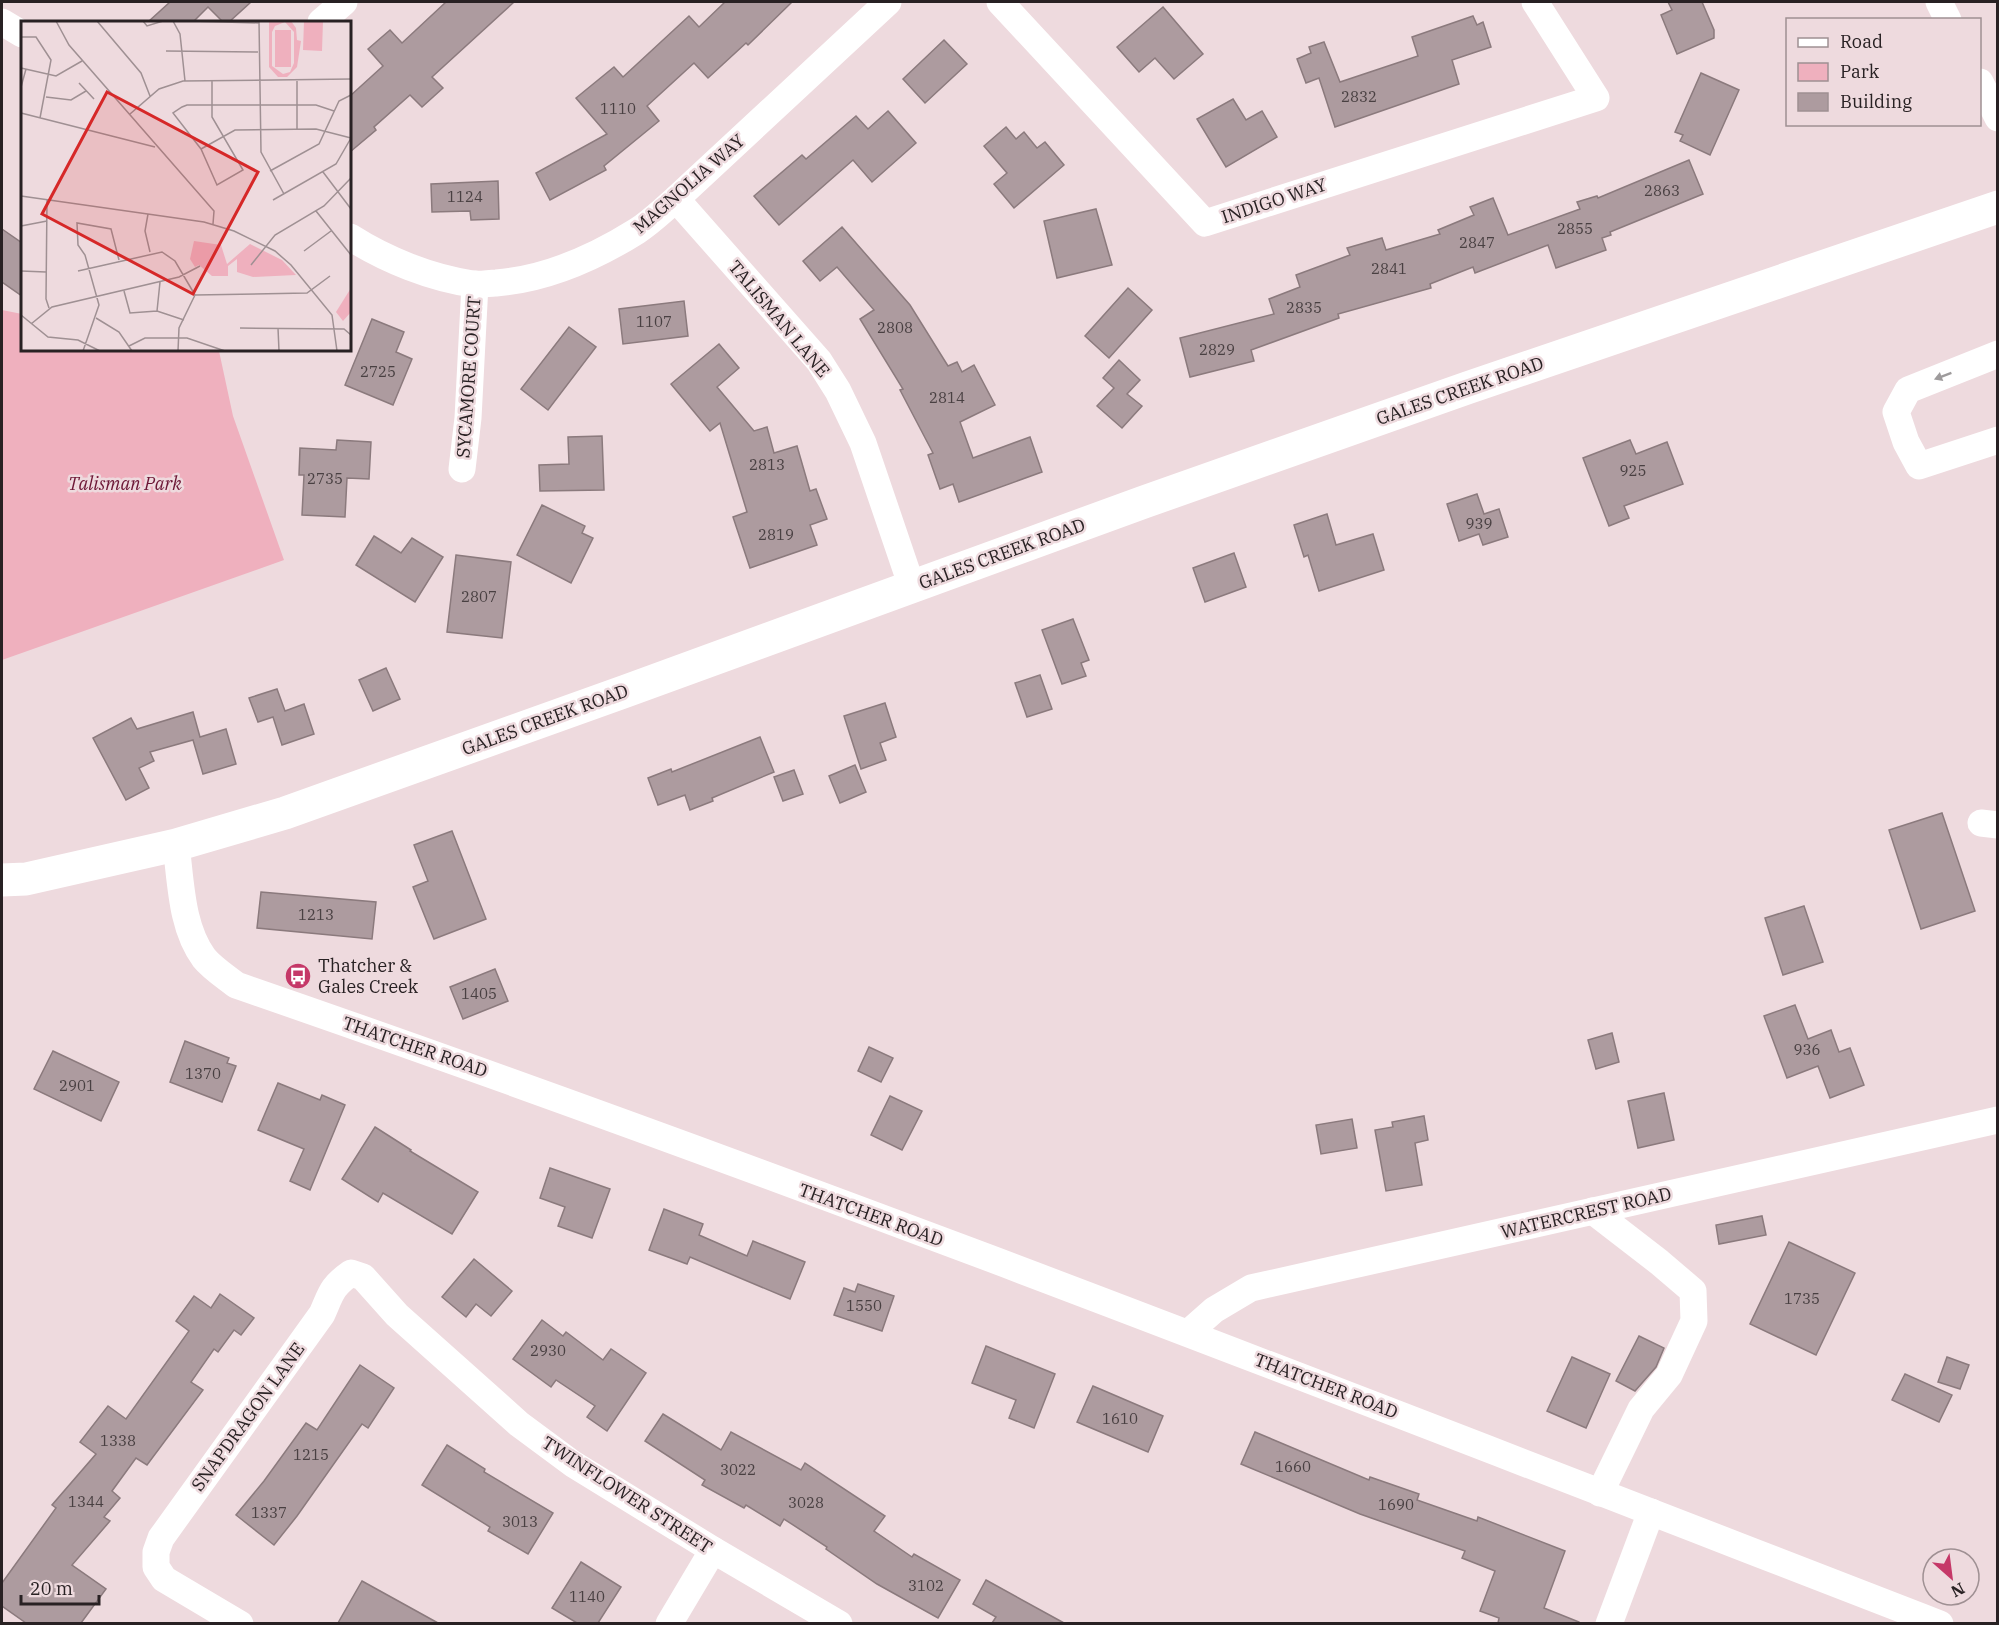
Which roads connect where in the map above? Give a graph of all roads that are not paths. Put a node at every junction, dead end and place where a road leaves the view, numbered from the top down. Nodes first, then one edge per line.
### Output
1 (344, 2) edge
2 (888, 2) edge
3 (1000, 2) edge
4 (1535, 2) edge
5 (1939, 2) edge
6 (1947, 18) edge
7 (322, 21) edge
8 (2, 22) edge
9 (21, 33) edge
10 (1981, 84) edge
11 (1998, 118) edge
12 (676, 199) junction
13 (1998, 207) edge
14 (351, 238) edge
15 (475, 284) junction
16 (1998, 354) edge
17 (1998, 440) edge
18 (462, 469) dead end
19 (912, 587) junction
20 (176, 845) junction
21 (2, 880) edge
22 (1998, 1120) edge
23 (1593, 1211) junction
24 (351, 1273) joint
25 (1188, 1333) junction
26 (1600, 1492) junction
27 (1651, 1512) junction
28 (713, 1550) junction
29 (240, 1623) edge
30 (669, 1623) edge
31 (839, 1623) edge
32 (1609, 1623) edge
33 (1940, 1623) edge

1 - 7 street
2 - 12 street, MAGNOLIA WAY
3 - 4 street, INDIGO WAY
5 - 6 street
8 - 9 street
10 - 11 street
12 - 15 street, MAGNOLIA WAY
12 - 19 street, TALISMAN LANE
13 - 19 main road, GALES CREEK ROAD
14 - 15 street, MAGNOLIA WAY
15 - 18 street, SYCAMORE COURT
16 -> 17 street
19 - 20 main road, GALES CREEK ROAD
20 - 21 main road, GALES CREEK ROAD
20 - 25 street, THATCHER ROAD
22 - 23 street, WATERCREST ROAD
23 - 25 street, WATERCREST ROAD
23 - 26 street
24 - 28 street, TWINFLOWER STREET
24 - 29 street, SNAPDRAGON LANE
25 - 26 street, THATCHER ROAD
26 - 27 street, THATCHER ROAD
27 - 32 street
27 - 33 street, THATCHER ROAD
28 - 30 street
28 - 31 street, TWINFLOWER STREET

